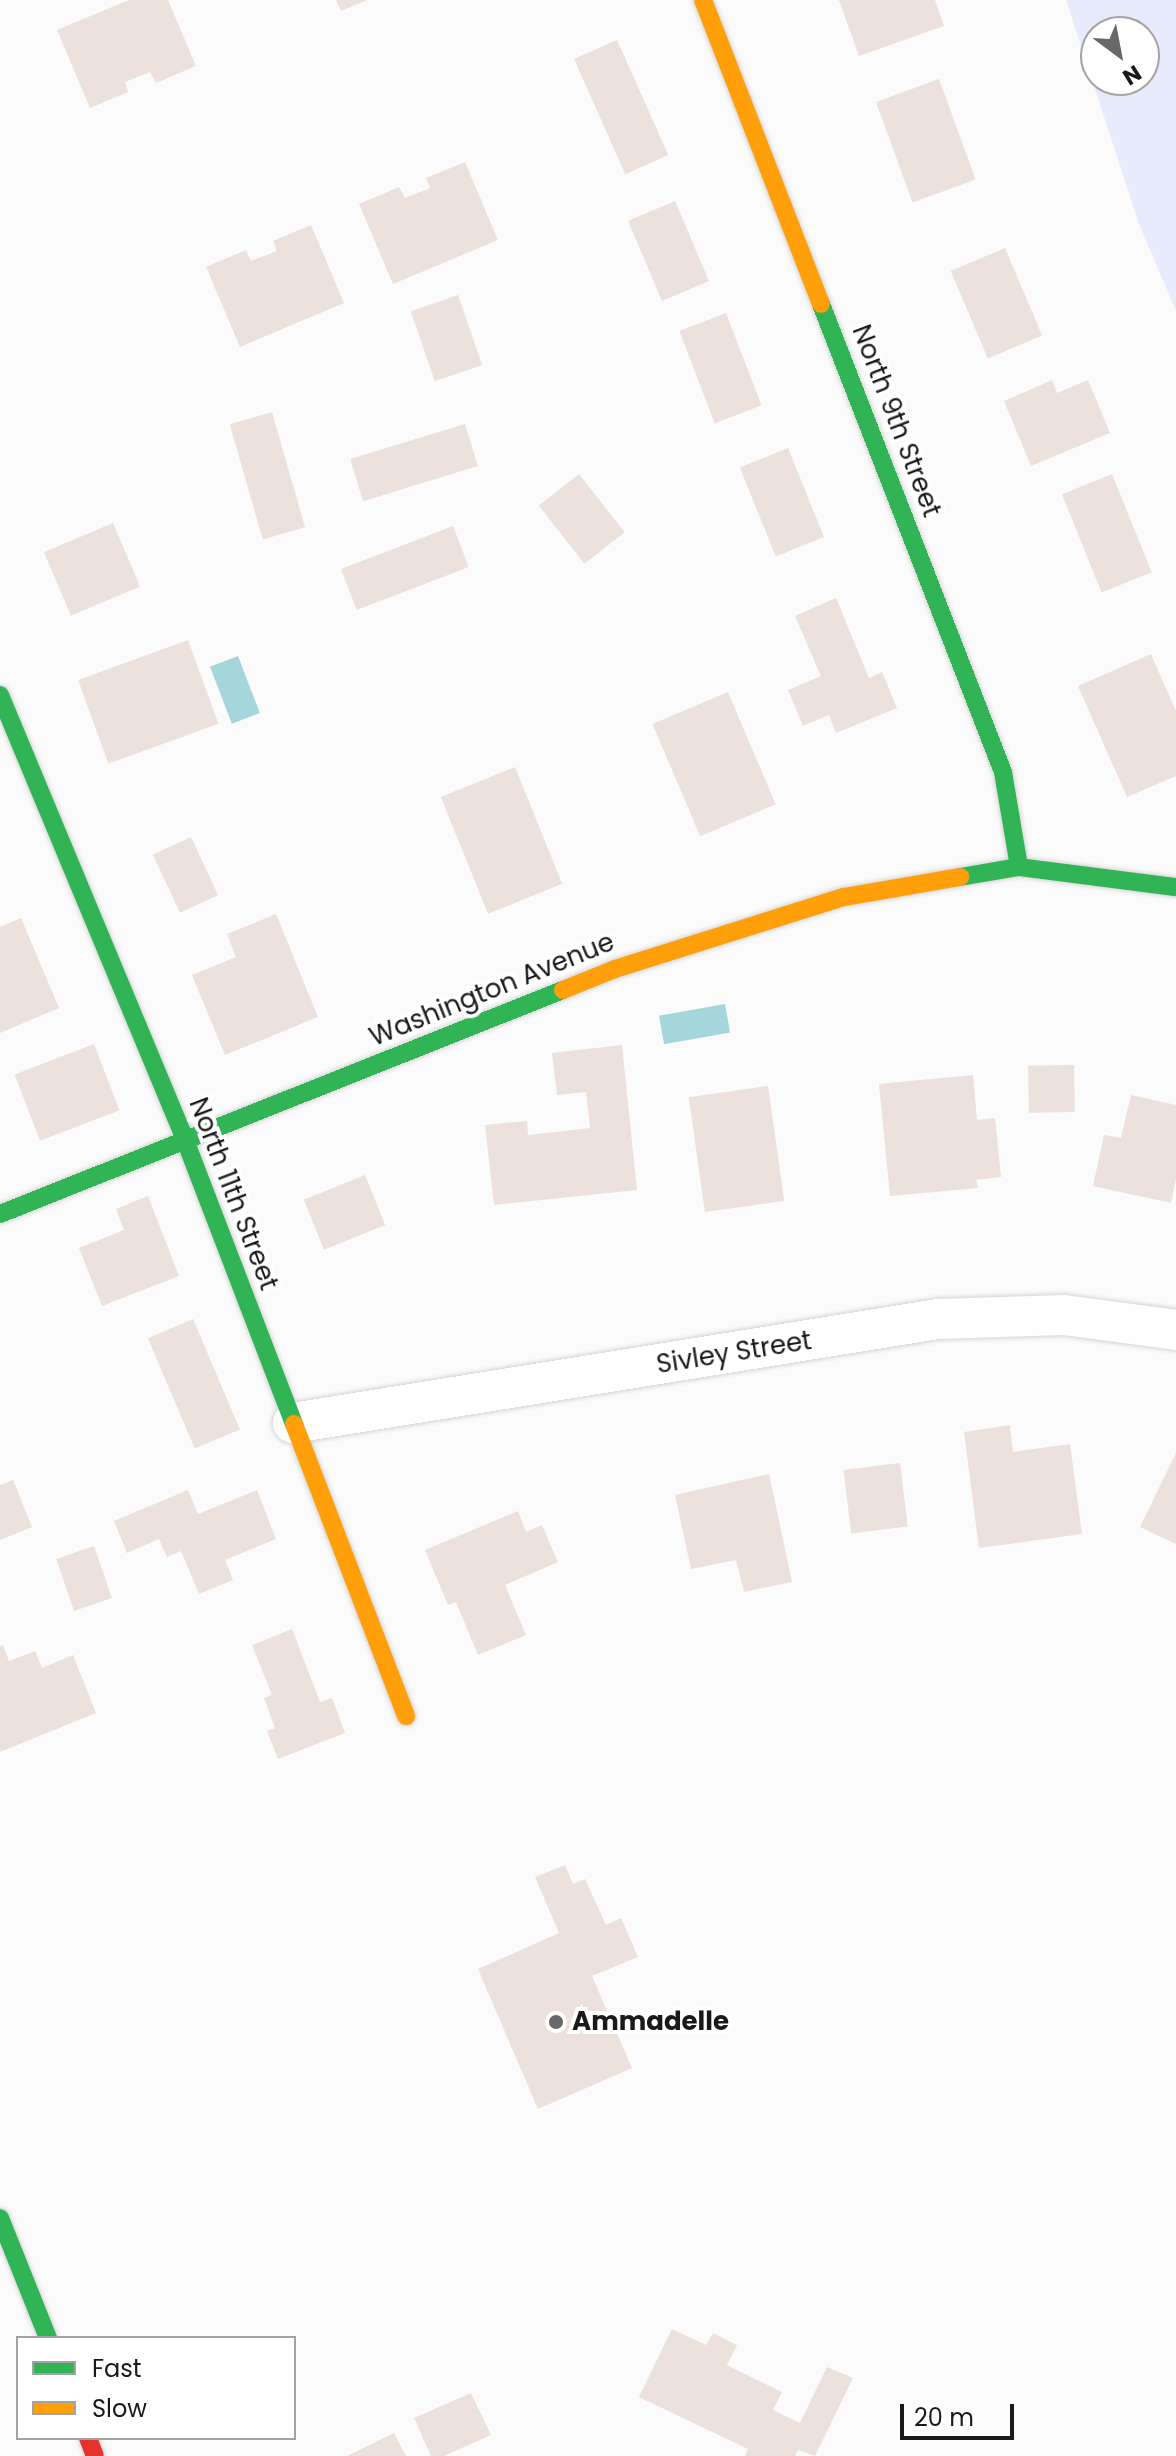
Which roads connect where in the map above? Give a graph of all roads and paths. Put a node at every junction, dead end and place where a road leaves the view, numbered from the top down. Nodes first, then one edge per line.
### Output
1 (703, 0) edge
2 (0, 695) edge
3 (1019, 867) junction
4 (1176, 887) edge
5 (185, 1140) junction
6 (0, 1214) edge
7 (1176, 1330) edge
8 (293, 1423) junction
9 (406, 1716) dead end
10 (0, 2218) edge
11 (47, 2336) edge

1 - 3 street, North 9th Street
2 - 5 street, North 11th Street
3 - 4 street, Washington Avenue
3 - 5 street, Washington Avenue
5 - 6 street, Washington Avenue
5 - 8 street, North 11th Street
7 - 8 street, Sivley Street
8 - 9 street, North 11th Street
10 - 11 street

